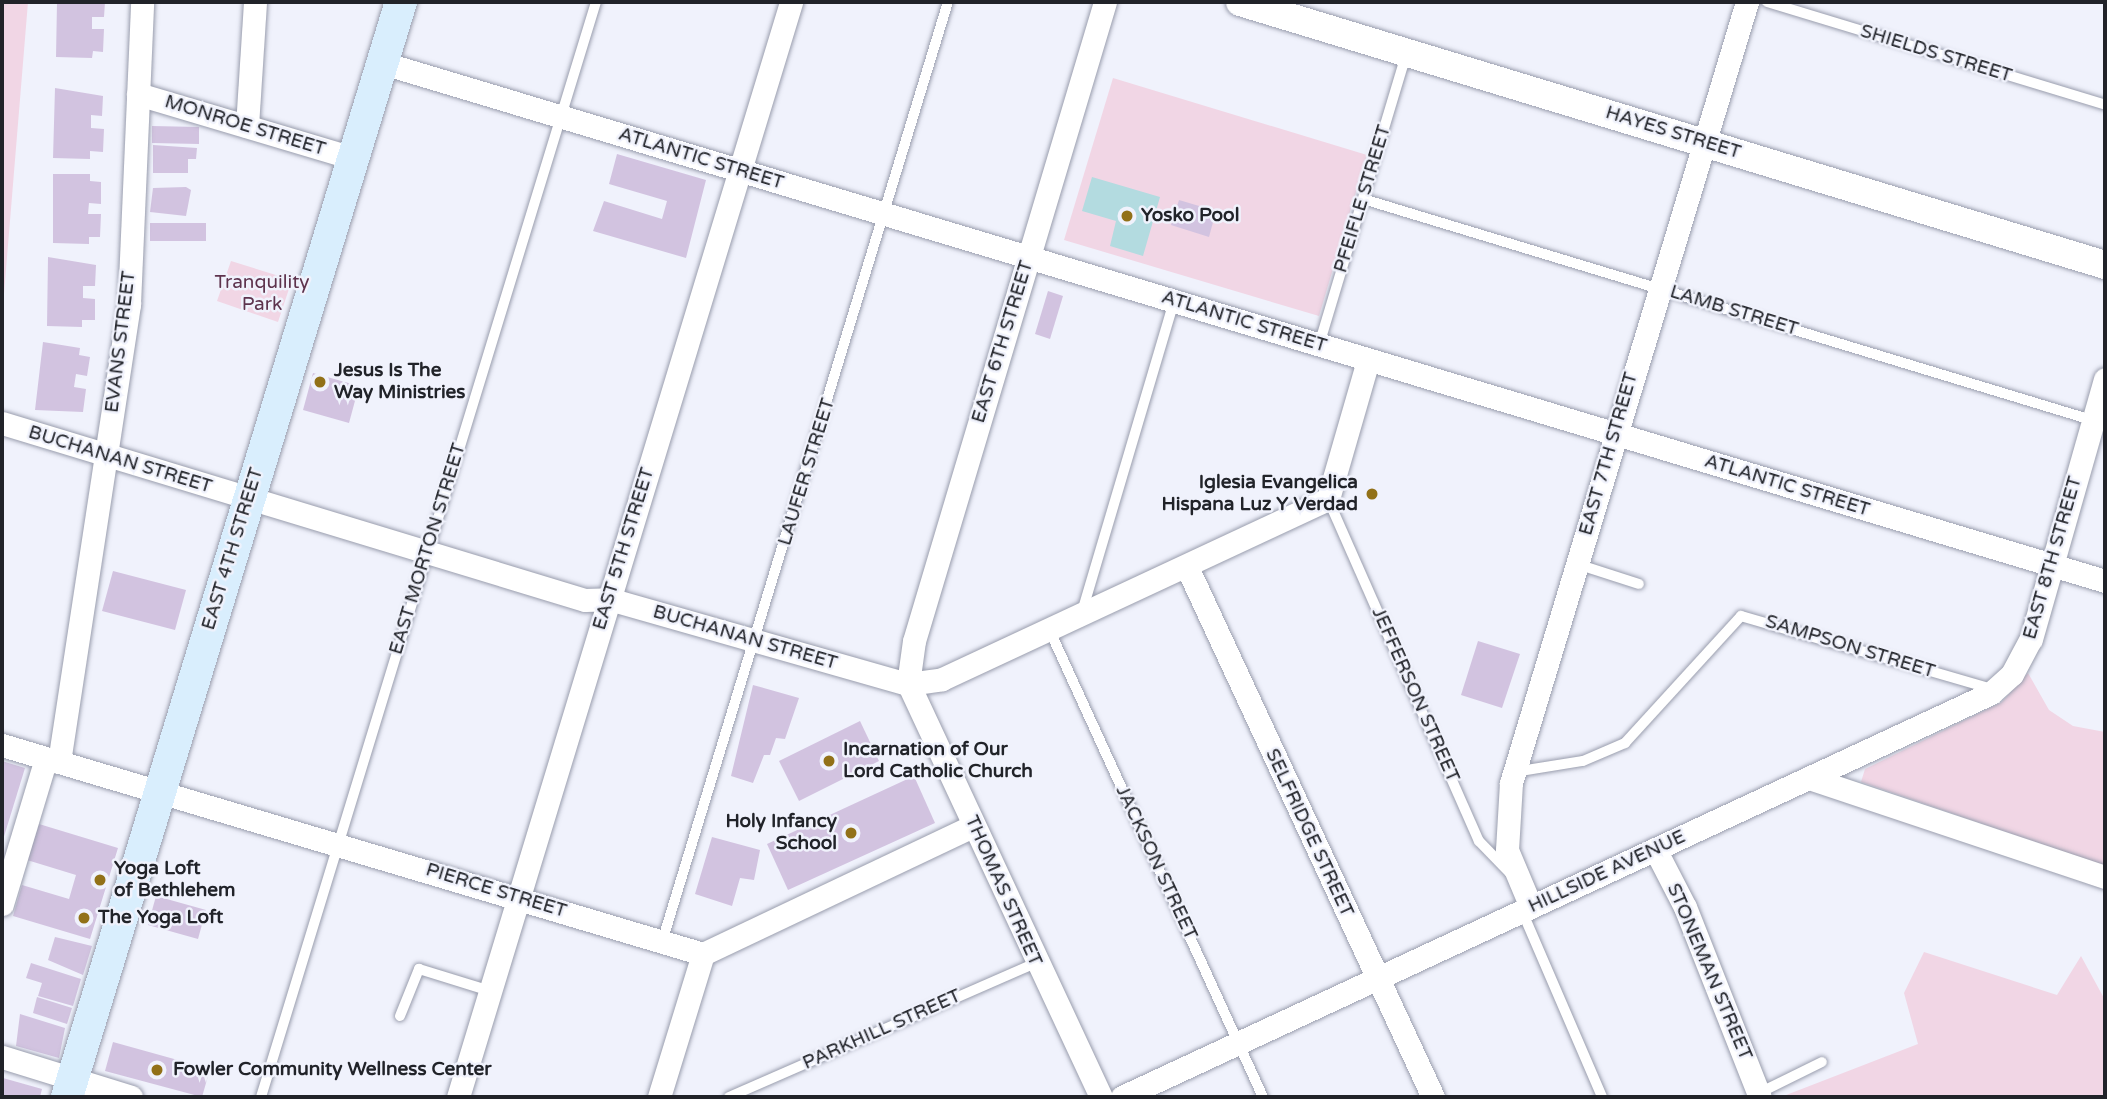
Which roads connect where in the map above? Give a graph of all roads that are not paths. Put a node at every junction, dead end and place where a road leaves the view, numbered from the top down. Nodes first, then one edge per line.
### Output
1 (142, 2) edge
2 (255, 2) edge
3 (401, 2) edge
4 (596, 2) edge
5 (791, 2) edge
6 (948, 2) edge
7 (1105, 2) edge
8 (1747, 2) edge
9 (1767, 2) edge
10 (1257, 4) edge
11 (1407, 52) junction
12 (383, 63) junction
13 (138, 94) junction
14 (2105, 105) edge
15 (562, 117) junction
16 (247, 126) junction
17 (1701, 142) junction
18 (353, 158) junction
19 (739, 171) junction
20 (1363, 199) junction
21 (884, 214) junction
22 (1028, 257) junction
23 (2105, 265) edge
24 (1658, 287) junction
25 (1174, 302) junction
26 (1319, 345) junction
27 (1368, 360) junction
28 (2105, 379) edge
29 (2099, 422) edge
30 (2, 424) edge
31 (1614, 434) junction
32 (106, 455) junction
33 (1328, 499) junction
34 (248, 500) junction
35 (426, 553) junction
36 (1577, 564) junction
37 (2050, 565) junction
38 (1187, 567) junction
39 (2105, 581) edge
40 (1639, 584) dead end
41 (609, 599) junction
42 (1083, 612) junction
43 (1049, 629) junction
44 (757, 641) junction
45 (908, 684) junction
46 (1994, 690) junction
47 (2, 744) edge
48 (52, 760) junction
49 (1514, 772) junction
50 (1809, 778) junction
51 (160, 791) junction
52 (973, 826) junction
53 (338, 844) junction
54 (1655, 849) junction
55 (2105, 877) edge
56 (1518, 880) junction
57 (519, 898) junction
58 (2, 904) edge
59 (1527, 909) junction
60 (662, 942) junction
61 (704, 954) junction
62 (1035, 963) junction
63 (1376, 979) junction
64 (490, 991) junction
65 (400, 1016) dead end
66 (1238, 1043) junction
67 (2, 1058) edge
68 (1822, 1062) dead end
69 (70, 1088) edge
70 (1760, 1095) edge
71 (131, 1097) edge
72 (261, 1097) edge
73 (458, 1097) edge
74 (659, 1097) edge
75 (729, 1097) edge
76 (1101, 1097) edge
77 (1122, 1097) edge
78 (1263, 1097) edge
79 (1433, 1097) edge
80 (1602, 1097) edge

1 - 13 street, EVANS STREET
2 - 16 street
3 - 12 main road, EAST 4TH STREET
4 - 15 lane, EAST MORTON STREET
5 - 19 street, EAST 5TH STREET
6 - 21 lane, LAUFER STREET
7 - 22 street, EAST 6TH STREET
8 - 17 street, EAST 7TH STREET
9 - 14 lane, SHIELDS STREET
10 - 11 street, HAYES STREET
11 - 17 street, HAYES STREET
11 - 20 lane, PFEIFLE STREET
12 - 15 street, ATLANTIC STREET
12 - 18 main road, EAST 4TH STREET
13 - 16 street, MONROE STREET
13 - 32 street, EVANS STREET
15 - 19 street, ATLANTIC STREET
15 - 35 lane, EAST MORTON STREET
16 - 18 street, MONROE STREET
17 - 23 street, HAYES STREET
17 - 24 street, EAST 7TH STREET
18 - 34 main road, EAST 4TH STREET
19 - 21 street, ATLANTIC STREET
19 - 41 street, EAST 5TH STREET
20 - 24 lane, LAMB STREET
20 - 26 lane, PFEIFLE STREET
21 - 22 street, ATLANTIC STREET
21 - 44 lane, LAUFER STREET
22 - 25 street, ATLANTIC STREET
22 - 45 street, EAST 6TH STREET
24 - 29 lane, LAMB STREET
24 - 31 street, EAST 7TH STREET
25 - 26 street, ATLANTIC STREET
25 - 42 lane
26 - 27 street, ATLANTIC STREET
27 - 31 street, ATLANTIC STREET
27 - 33 street
28 - 29 street, EAST 8TH STREET
29 - 37 street, EAST 8TH STREET
30 - 32 street, BUCHANAN STREET
31 - 36 street, EAST 7TH STREET
31 - 37 street, ATLANTIC STREET
32 - 34 street, BUCHANAN STREET
32 - 48 street, EVANS STREET
33 - 38 street, BUCHANAN STREET
33 - 56 lane, JEFFERSON STREET
34 - 35 street, BUCHANAN STREET
34 - 51 main road, EAST 4TH STREET
35 - 41 street, BUCHANAN STREET
35 - 53 lane, EAST MORTON STREET
36 - 40 lane
36 - 49 street, EAST 7TH STREET
37 - 39 street, ATLANTIC STREET
37 - 46 street, EAST 8TH STREET
38 - 42 street, BUCHANAN STREET
38 - 63 street, SELFRIDGE STREET
41 - 44 street, BUCHANAN STREET
41 - 57 street, EAST 5TH STREET
42 - 43 street, BUCHANAN STREET
43 - 45 street, BUCHANAN STREET
43 - 66 lane, JACKSON STREET
44 - 45 street, BUCHANAN STREET
44 - 60 lane, LAUFER STREET
45 - 52 street, THOMAS STREET
46 - 49 lane, SAMPSON STREET
46 - 50 street, EAST 8TH STREET
47 - 48 street, PIERCE STREET
48 - 51 street, PIERCE STREET
48 - 58 street, EVANS STREET
49 - 56 street, EAST 7TH STREET
50 - 54 street, HILLSIDE AVENUE
50 - 55 street
51 - 53 street, PIERCE STREET
51 - 69 main road, EAST 4TH STREET
52 - 61 street
52 - 62 street, THOMAS STREET
53 - 57 street, PIERCE STREET
53 - 72 lane, EAST MORTON STREET
54 - 59 street, HILLSIDE AVENUE
54 - 70 street, STONEMAN STREET
56 - 59 street, EAST 7TH STREET
57 - 60 street, PIERCE STREET
57 - 64 street, EAST 5TH STREET
59 - 63 street, HILLSIDE AVENUE
59 - 80 lane
60 - 61 street, PIERCE STREET
61 - 74 street
62 - 75 lane, PARKHILL STREET
62 - 76 street, THOMAS STREET
63 - 66 street, HILLSIDE AVENUE
63 - 79 street, SELFRIDGE STREET
64 - 65 lane
64 - 73 street, EAST 5TH STREET
66 - 77 street, HILLSIDE AVENUE
66 - 78 lane, JACKSON STREET
67 - 69 street
68 - 70 lane
69 - 71 street

